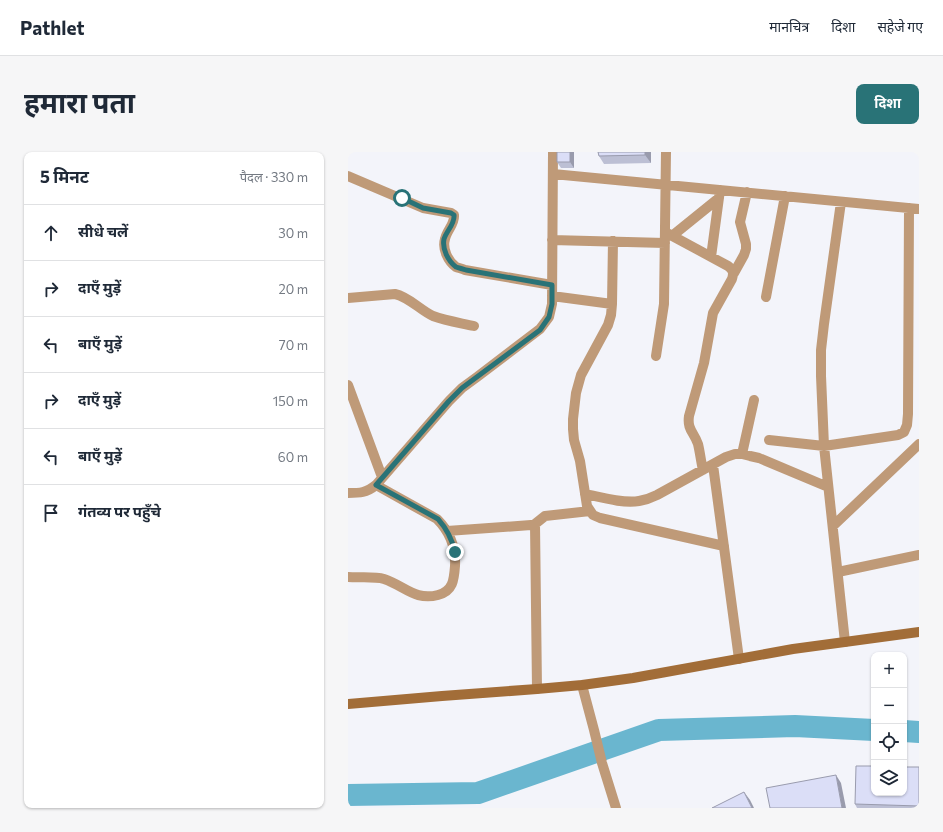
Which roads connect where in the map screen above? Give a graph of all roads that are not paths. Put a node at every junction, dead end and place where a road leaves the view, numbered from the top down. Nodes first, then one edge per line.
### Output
1 (553, 152) edge
2 (666, 152) edge
3 (553, 174) junction
4 (348, 176) edge
5 (665, 185) junction
6 (747, 192) junction
7 (720, 194) junction
8 (785, 196) junction
9 (841, 202) junction
10 (914, 208) edge
11 (667, 237) junction
12 (552, 240) junction
13 (613, 241) junction
14 (711, 257) junction
15 (734, 273) junction
16 (552, 285) junction
17 (552, 296) junction
18 (766, 297) dead end
19 (348, 298) edge
20 (612, 304) junction
21 (474, 326) dead end
22 (656, 356) dead end
23 (348, 385) edge
24 (754, 400) dead end
25 (769, 440) dead end
26 (919, 444) edge
27 (824, 446) junction
28 (742, 454) junction
29 (713, 465) junction
30 (702, 470) junction
31 (379, 481) junction
32 (828, 487) junction
33 (348, 493) edge
34 (585, 494) junction
35 (590, 511) junction
36 (535, 524) junction
37 (833, 526) junction
38 (447, 531) junction
39 (724, 546) junction
40 (919, 555) edge
41 (838, 572) junction
42 (348, 577) edge
43 (919, 632) edge
44 (845, 642) junction
45 (739, 659) junction
46 (582, 685) junction
47 (537, 689) junction
48 (348, 704) edge
49 (616, 808) edge

1 - 3 street
2 - 5 street
3 - 5 street
3 - 12 street
4 - 16 street
5 - 7 street
5 - 11 street
6 - 7 street
6 - 8 street
6 - 15 street
7 - 11 street
7 - 14 street
8 - 9 street
8 - 18 street
9 - 10 street
9 - 27 street
10 - 27 street
11 - 13 street
11 - 14 street
11 - 22 street
12 - 13 street
12 - 16 street
13 - 20 street
14 - 15 street
15 - 30 street
16 - 17 street
17 - 20 street
17 - 31 street
19 - 21 street
20 - 34 street
23 - 31 street
24 - 28 street
25 - 27 street
26 - 37 street
27 - 32 street
28 - 29 street
28 - 32 street
29 - 30 street
29 - 39 street
30 - 34 street
31 - 33 street
31 - 38 street
32 - 37 street
34 - 35 street
35 - 36 street
35 - 39 street
36 - 38 street
36 - 47 street
37 - 41 street
38 - 42 street
39 - 45 street
40 - 41 street
41 - 44 street
43 - 44 street
44 - 45 street
45 - 46 street
46 - 47 street
46 - 49 street
47 - 48 street

